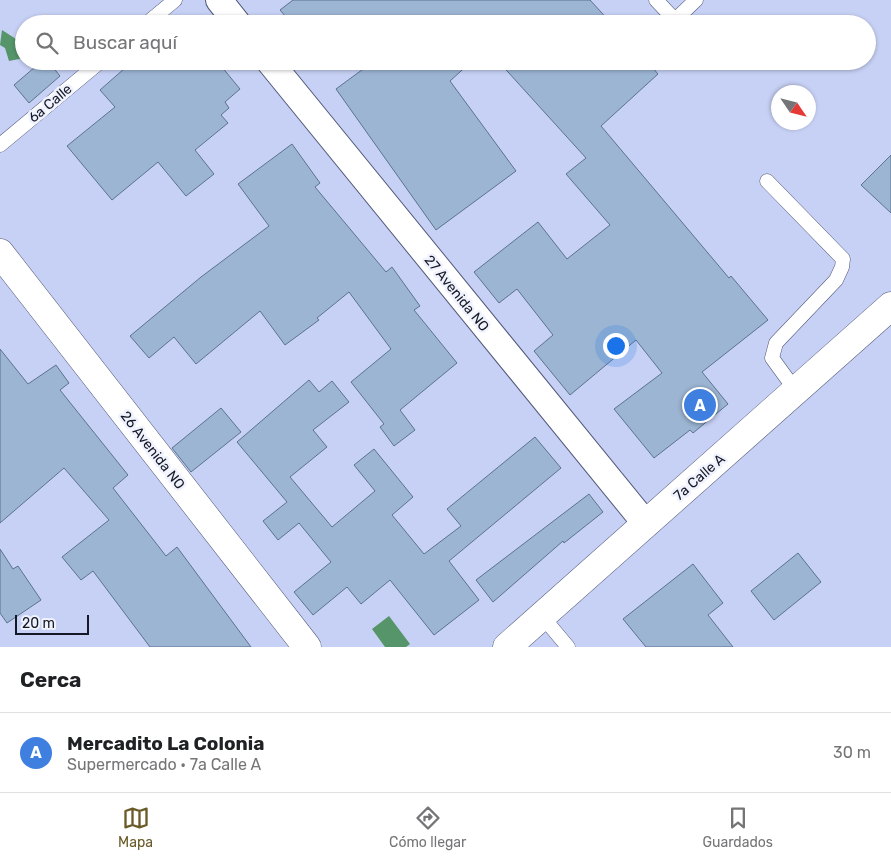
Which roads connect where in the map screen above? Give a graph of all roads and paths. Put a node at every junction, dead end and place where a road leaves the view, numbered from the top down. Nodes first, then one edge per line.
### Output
1 (175, 0) edge
2 (219, 0) edge
3 (656, 0) edge
4 (696, 0) edge
5 (157, 15) edge
6 (231, 15) edge
7 (670, 15) edge
8 (680, 15) edge
9 (90, 70) edge
10 (276, 70) edge
11 (0, 145) edge
12 (767, 181) dead end
13 (0, 253) edge
14 (891, 306) edge
15 (796, 391) junction
16 (646, 524) junction
17 (542, 616) junction
18 (307, 647) edge
19 (507, 647) edge
20 (568, 647) edge

1 - 5 lane
2 - 6 street
3 - 7 lane
4 - 8 lane
9 - 11 lane, 6a Calle
10 - 16 street, 27 Avenida NO
12 - 15 lane
13 - 18 street, 26 Avenida NO
14 - 15 street, 7a Calle A
15 - 16 street, 7a Calle A
16 - 17 street, 7a Calle A
17 - 19 street, 7a Calle A
17 - 20 lane

